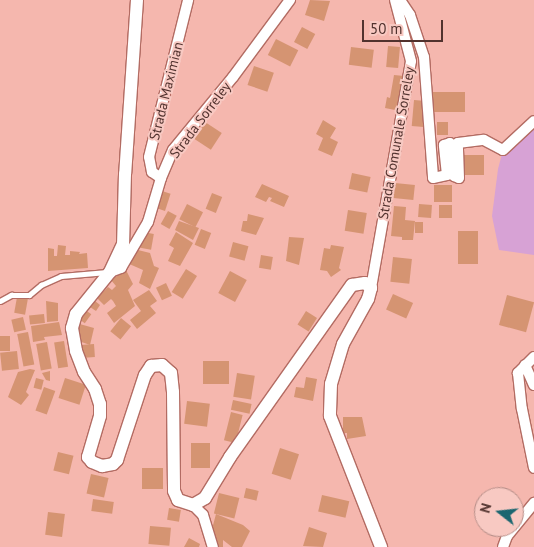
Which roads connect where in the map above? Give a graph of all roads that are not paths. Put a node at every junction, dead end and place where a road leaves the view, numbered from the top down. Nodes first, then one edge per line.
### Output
1 (137, 0) edge
2 (188, 0) edge
3 (290, 0) edge
4 (396, 0) edge
5 (400, 0) edge
6 (534, 121) edge
7 (161, 178) junction
8 (110, 272) junction
9 (371, 288) junction
10 (0, 301) edge
11 (534, 356) edge
12 (525, 365) junction
13 (534, 386) edge
14 (534, 468) edge
15 (534, 503) edge
16 (193, 505) junction
17 (213, 547) edge
18 (382, 547) edge
19 (503, 547) edge

1 - 8 street
2 - 7 street, Strada Maximian
3 - 7 street, Strada Sorreley
4 - 9 street, Strada Comunale Sorreley
5 - 6 street
7 - 8 street, Strada Sorreley
8 - 10 lane
8 - 16 street
9 - 16 street
9 - 18 street
11 - 12 street
12 - 13 street
12 - 14 street
15 - 19 street
16 - 17 street

